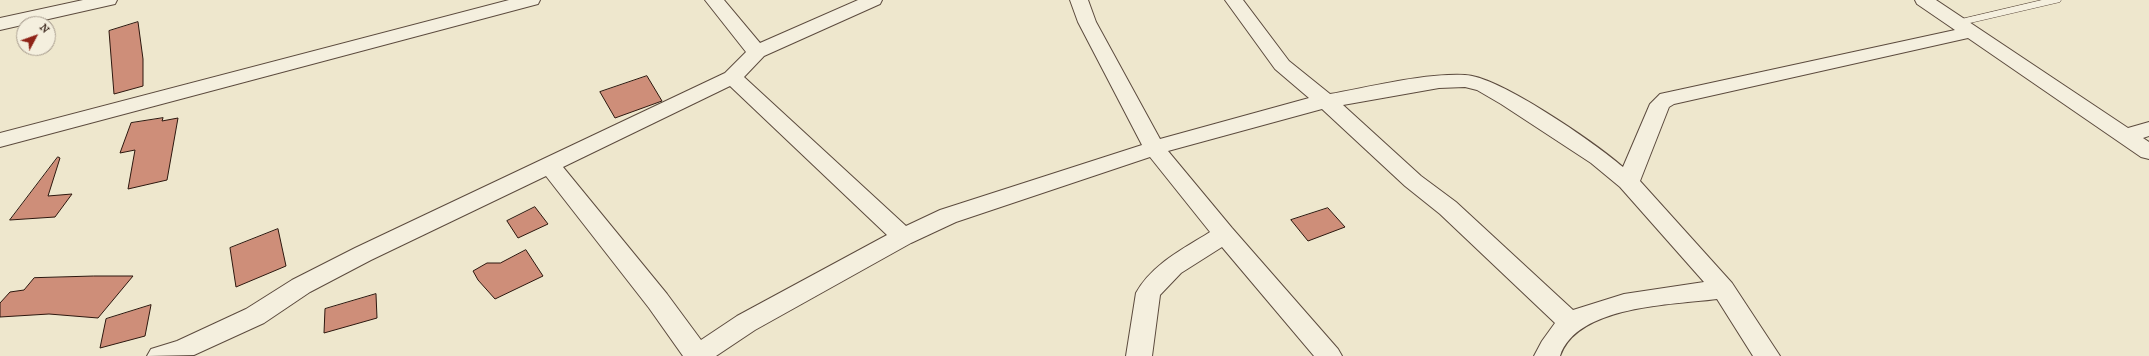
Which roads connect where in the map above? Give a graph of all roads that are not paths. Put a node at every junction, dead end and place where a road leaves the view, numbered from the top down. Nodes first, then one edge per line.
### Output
1 (108, 0) edge
2 (531, 0) edge
3 (714, 0) edge
4 (874, 0) edge
5 (1079, 0) edge
6 (1234, 0) edge
7 (1924, 0) edge
8 (2056, 0) edge
9 (0, 24) edge
10 (1964, 27) junction
11 (757, 52) junction
12 (732, 77) junction
13 (1324, 102) junction
14 (2149, 129) edge
15 (2126, 136) junction
16 (0, 140) edge
17 (1154, 148) junction
18 (2149, 152) edge
19 (549, 165) junction
20 (1628, 182) junction
21 (1224, 234) junction
22 (903, 236) junction
23 (1723, 288) junction
24 (1571, 323) junction
25 (698, 355) edge
26 (160, 356) edge
27 (1139, 356) edge
28 (1330, 356) edge
29 (1547, 356) edge
30 (1767, 356) edge

1 - 9 street
2 - 16 street
3 - 11 street
4 - 11 street
5 - 17 street
6 - 13 street
7 - 10 street
8 - 10 lane
10 - 15 street
10 - 20 street
11 - 12 street
12 - 19 street
12 - 22 street
13 - 17 street
13 - 20 street
13 - 24 street
14 - 15 street
15 - 18 street
17 - 21 street
17 - 22 street
19 - 25 street
19 - 26 street
20 - 23 street
21 - 27 street
21 - 28 street
22 - 25 street
23 - 24 street
23 - 30 street
24 - 29 street

